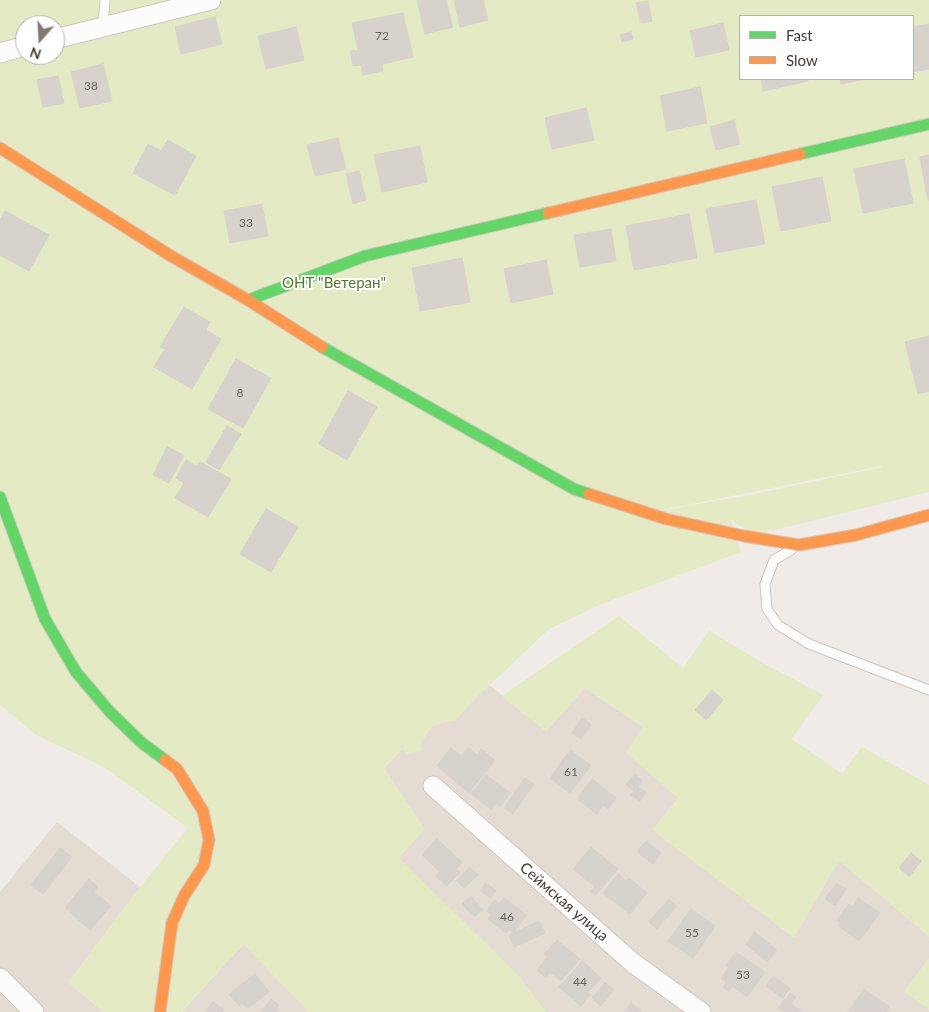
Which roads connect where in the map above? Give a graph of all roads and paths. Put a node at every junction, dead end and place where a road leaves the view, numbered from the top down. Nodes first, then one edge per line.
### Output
1 (105, 0) edge
2 (211, 0) edge
3 (103, 27) junction
4 (65, 36) edge
5 (15, 49) edge
6 (0, 53) edge
7 (929, 124) edge
8 (0, 148) edge
9 (248, 300) junction
10 (0, 497) edge
11 (929, 516) edge
12 (800, 545) junction
13 (929, 690) edge
14 (433, 786) dead end
15 (0, 978) edge
16 (34, 1012) edge
17 (160, 1012) edge
18 (701, 1012) edge

1 - 3 lane
2 - 3 street
3 - 4 street
5 - 6 street
7 - 9 street
8 - 9 street
9 - 12 street
10 - 17 street
11 - 12 street
12 - 13 lane
14 - 18 street, Сеймская улица
15 - 16 street

